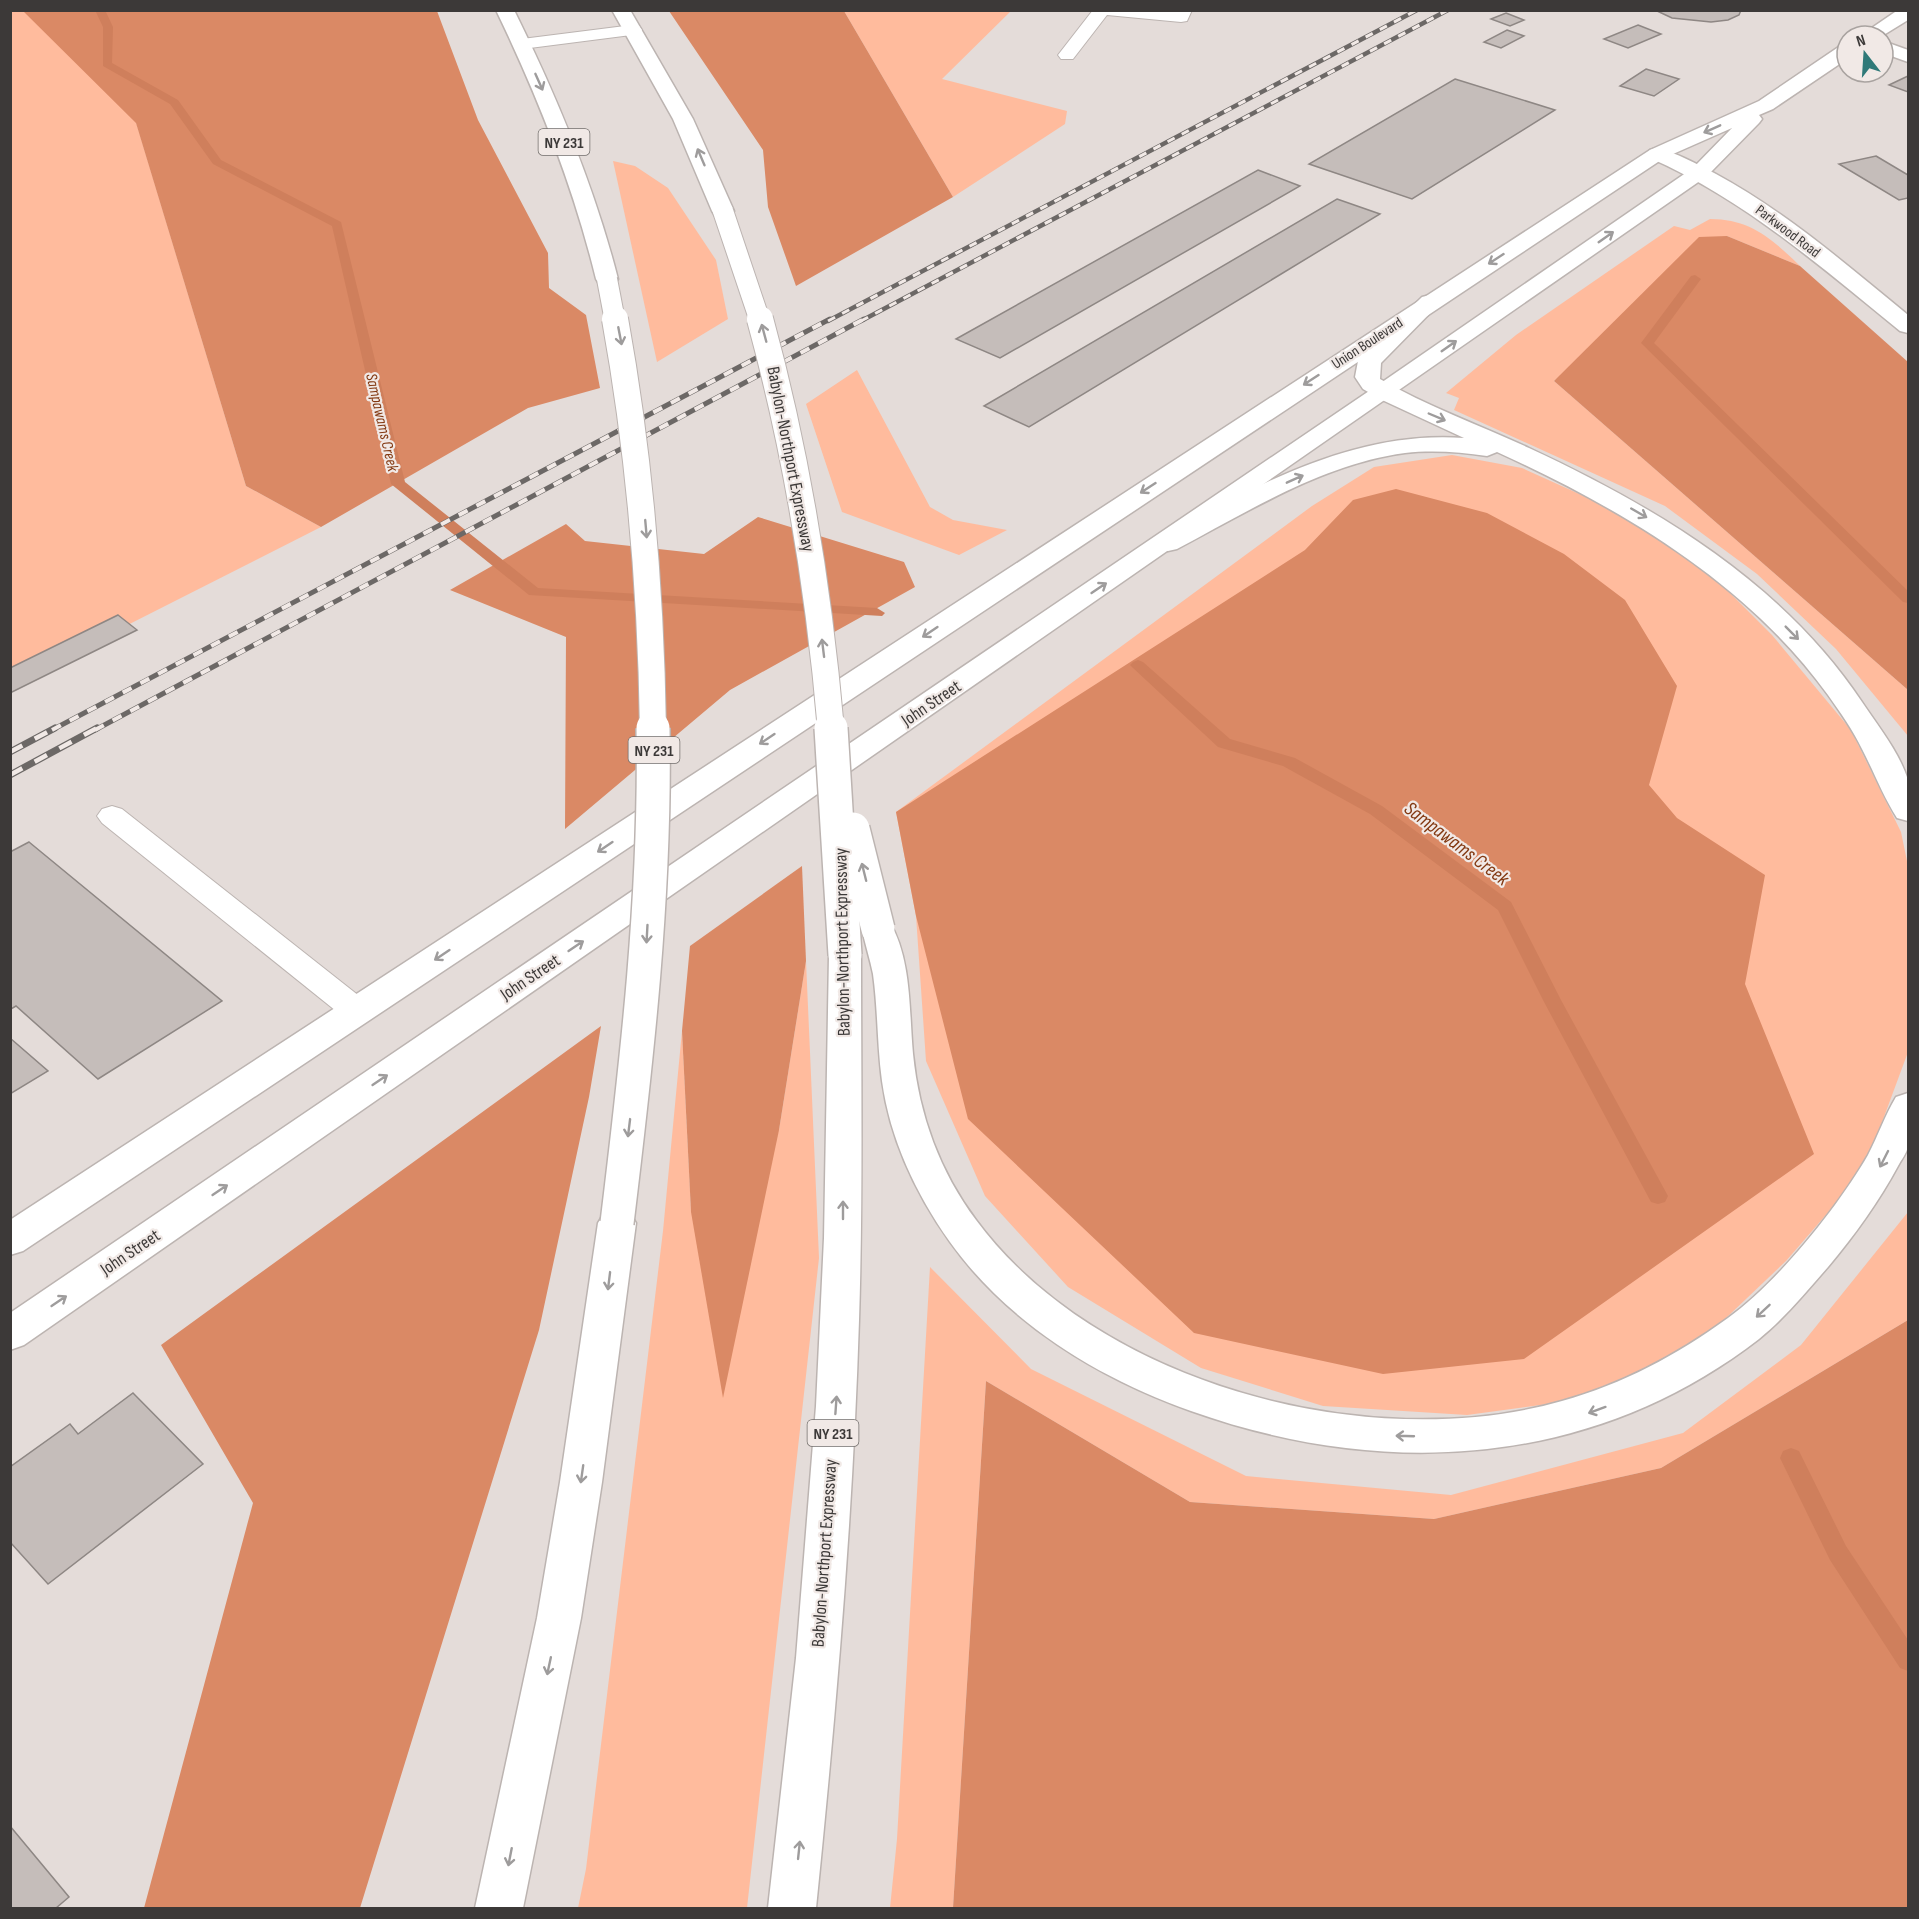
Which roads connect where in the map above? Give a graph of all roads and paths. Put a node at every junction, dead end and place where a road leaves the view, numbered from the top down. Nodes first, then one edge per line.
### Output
1 (505, 10) edge
2 (621, 10) edge
3 (1102, 10) edge
4 (1107, 10) edge
5 (1184, 10) edge
6 (1908, 12) edge
7 (1888, 24) edge
8 (633, 30) junction
9 (522, 44) junction
10 (1067, 55) dead end
11 (1835, 58) edge
12 (1766, 105) junction
13 (1657, 154) junction
14 (1700, 172) junction
15 (1430, 302) junction
16 (1908, 326) edge
17 (1384, 392) junction
18 (1519, 452) junction
19 (1168, 543) junction
20 (1050, 621) joint
21 (833, 748) junction
22 (1908, 811) edge
23 (112, 816) dead end
24 (357, 1011) junction
25 (1908, 1106) edge
26 (10, 1240) edge
27 (10, 1334) edge
28 (499, 1908) edge
29 (792, 1908) edge

1 - 9 main road, NY 231
2 - 8 main road, Babylon-Northport Expressway / NY 231
3 - 10 lane
4 - 5 lane
6 - 7 main road
8 - 9 lane
21 -> 8 main road, Babylon-Northport Expressway / NY 231, bridge
9 -> 28 main road, NY 231, bridge
11 - 12 main road, Union Boulevard
12 -> 13 main road, Union Boulevard
12 - 14 main road, Union Boulevard
13 - 14 main road, Parkwood Road
13 -> 15 main road, Union Boulevard
14 - 16 main road, Parkwood Road
17 -> 14 main road, Union Boulevard
15 - 17 main road
15 -> 24 main road, Union Boulevard
17 -> 18 main road
17 - 19 main road, Union Boulevard
19 -> 18 main road
18 -> 22 main road
20 -> 19 main road, Union Boulevard
27 -> 20 main road, John Street
25 -> 21 main road, bridge
29 -> 21 main road, Babylon-Northport Expressway / NY 231, bridge
23 - 24 lane
24 - 26 main road

